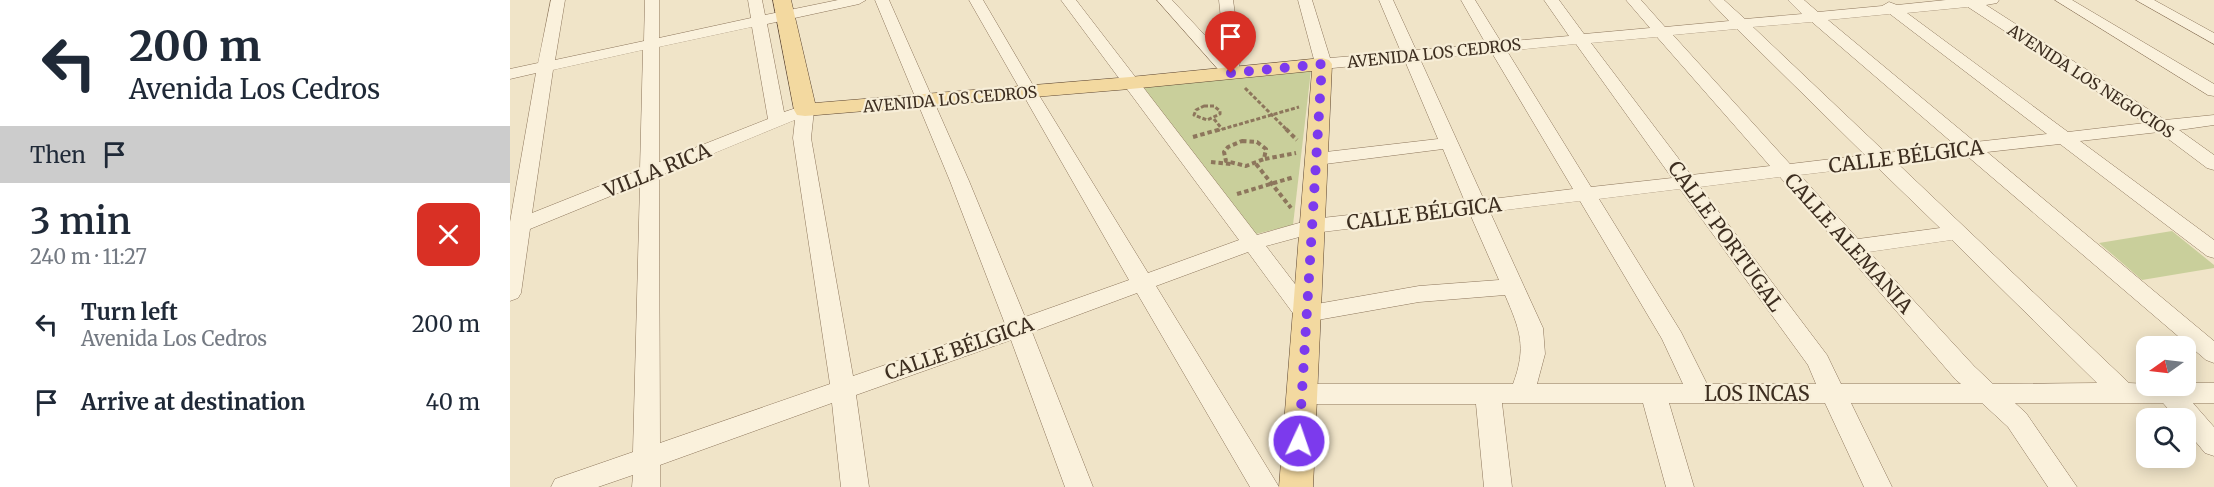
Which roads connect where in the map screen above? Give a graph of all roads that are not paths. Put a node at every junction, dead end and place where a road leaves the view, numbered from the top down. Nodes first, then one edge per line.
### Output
1 (558, 0) edge
2 (652, 0) edge
3 (755, 0) edge
4 (859, 0) edge
5 (882, 0) edge
6 (976, 0) edge
7 (1068, 0) edge
8 (1164, 0) edge
9 (1226, 0) edge
10 (1305, 0) edge
11 (1386, 0) edge
12 (1468, 0) edge
13 (1551, 0) edge
14 (1633, 0) edge
15 (1716, 0) edge
16 (1795, 0) edge
17 (1992, 0) edge
18 (2062, 0) edge
19 (2143, 0) edge
20 (1969, 1) edge
21 (1886, 5) edge
22 (783, 8) edge
23 (1816, 17) junction
24 (759, 21) junction
25 (1741, 24) junction
26 (1660, 31) junction
27 (1578, 38) junction
28 (2214, 39) edge
29 (653, 44) junction
30 (1496, 47) junction
31 (1411, 55) junction
32 (1322, 64) junction
33 (545, 66) junction
34 (1231, 73) junction
35 (510, 74) edge
36 (1130, 83) junction
37 (2214, 91) edge
38 (1028, 92) junction
39 (927, 101) junction
40 (805, 110) junction
41 (2214, 120) edge
42 (777, 122) junction
43 (2162, 126) junction
44 (2063, 138) junction
45 (1451, 143) junction
46 (1973, 148) junction
47 (1304, 154) junction
48 (1879, 159) junction
49 (2214, 164) edge
50 (1784, 170) junction
51 (651, 172) junction
52 (1687, 182) junction
53 (1585, 194) junction
54 (1479, 206) junction
55 (1302, 221) junction
56 (516, 227) edge
57 (1956, 232) junction
58 (1252, 243) junction
59 (1853, 248) junction
60 (2214, 251) edge
61 (1141, 282) junction
62 (1513, 286) junction
63 (510, 293) edge
64 (1306, 314) junction
65 (1019, 328) junction
66 (2214, 354) edge
67 (843, 388) junction
68 (1699, 392) junction
69 (1653, 393) junction
70 (1834, 393) junction
71 (2196, 393) edge
72 (2214, 393) edge
73 (1301, 394) junction
74 (1488, 394) junction
75 (1521, 394) junction
76 (1987, 394) junction
77 (2124, 394) junction
78 (2136, 394) edge
79 (2173, 396) edge
80 (2214, 445) edge
81 (647, 457) junction
82 (565, 487) edge
83 (646, 487) edge
84 (855, 487) edge
85 (1080, 487) edge
86 (1265, 487) edge
87 (1296, 487) edge
88 (1498, 487) edge
89 (1680, 487) edge
90 (1878, 487) edge
91 (2063, 487) edge

1 - 33 street
2 - 29 street
3 - 24 street
4 - 22 street
5 - 39 street
6 - 38 street
7 - 36 street
8 - 34 street
9 - 34 street
10 - 32 street
11 - 31 street
12 - 30 street
13 - 27 street, CALLE PORTUGAL
14 - 26 street, CALLE ALEMANIA
15 - 25 street
16 - 23 street
17 - 20 street, AVENIDA LOS CEDROS
18 - 37 street
19 - 28 street
20 - 21 street, AVENIDA LOS CEDROS
20 - 43 street, AVENIDA LOS NEGOCIOS
21 - 23 street, AVENIDA LOS CEDROS
21 - 44 street
22 - 24 street
22 - 40 main road
23 - 25 street, AVENIDA LOS CEDROS
23 - 46 street
24 - 29 street
24 - 42 street
25 - 26 street, AVENIDA LOS CEDROS
25 - 48 street
26 - 27 street, AVENIDA LOS CEDROS
26 - 50 street, CALLE ALEMANIA
27 - 30 street, AVENIDA LOS CEDROS
27 - 52 street, CALLE PORTUGAL
29 - 33 street
29 - 51 street
30 - 31 street, AVENIDA LOS CEDROS
30 - 53 street
31 - 32 street, AVENIDA LOS CEDROS
31 - 45 street
32 - 34 main road, AVENIDA LOS CEDROS
32 - 47 main road
33 - 35 street
33 - 56 street
34 - 36 main road, AVENIDA LOS CEDROS
36 - 38 main road, AVENIDA LOS CEDROS
36 - 58 street
38 - 39 main road, AVENIDA LOS CEDROS
38 - 61 street
39 - 40 main road, AVENIDA LOS CEDROS
39 - 65 street
40 - 42 street, VILLA RICA
40 - 67 street
41 - 43 street, CALLE BÉLGICA
42 - 51 street, VILLA RICA
43 - 44 street, CALLE BÉLGICA
43 - 49 street, AVENIDA LOS NEGOCIOS
44 - 46 street, CALLE BÉLGICA
44 - 60 street
45 - 47 street
45 - 54 street
46 - 48 street, CALLE BÉLGICA
46 - 66 street
47 - 55 main road
48 - 50 street, CALLE BÉLGICA
48 - 57 street
50 - 52 street, CALLE BÉLGICA
50 - 59 street, CALLE ALEMANIA
51 - 56 street, VILLA RICA
51 - 81 street
52 - 53 street, CALLE BÉLGICA
52 - 70 street, CALLE PORTUGAL
53 - 54 street, CALLE BÉLGICA
53 - 68 street
54 - 55 street, CALLE BÉLGICA
54 - 62 street
55 - 58 street, CALLE BÉLGICA
55 - 64 main road
56 - 63 street
57 - 59 street
57 - 77 street
58 - 61 street, CALLE BÉLGICA
58 - 64 street
59 - 76 street, CALLE ALEMANIA
61 - 65 street, CALLE BÉLGICA
61 - 86 street
62 - 64 street
62 - 75 street
64 - 73 main road
65 - 67 street, CALLE BÉLGICA
65 - 85 street
67 - 81 street, CALLE BÉLGICA
67 - 84 street
68 - 69 street, LOS INCAS
68 - 70 street, LOS INCAS
69 - 75 street, LOS INCAS
69 - 89 street
70 - 76 street, LOS INCAS
70 - 90 street, CALLE PORTUGAL
71 - 72 street, LOS INCAS
73 - 74 street, LOS INCAS
73 - 87 main road
74 - 75 street, LOS INCAS
74 - 88 street
76 - 77 street, LOS INCAS
76 - 91 street, CALLE ALEMANIA
77 - 78 street, LOS INCAS
79 - 80 street
81 - 82 street, CALLE BÉLGICA
81 - 83 street

